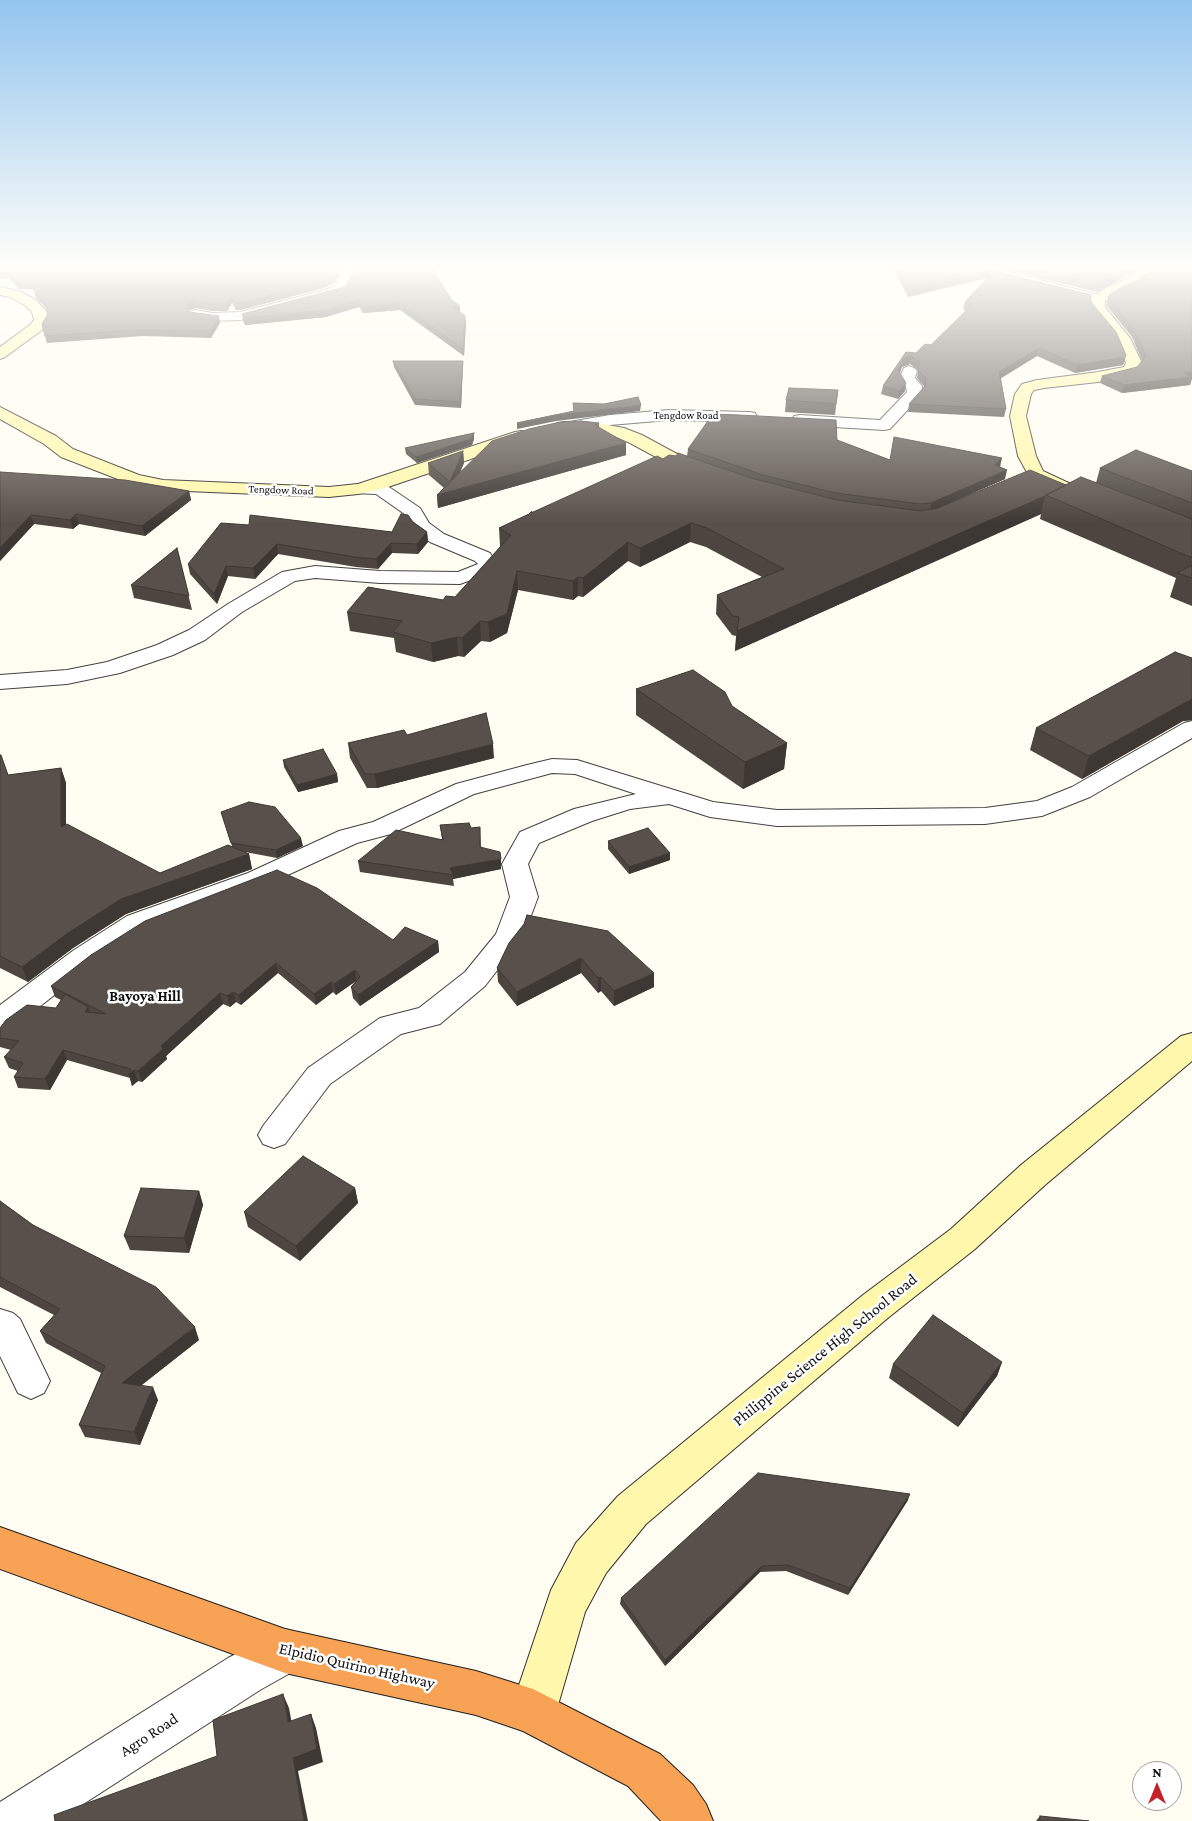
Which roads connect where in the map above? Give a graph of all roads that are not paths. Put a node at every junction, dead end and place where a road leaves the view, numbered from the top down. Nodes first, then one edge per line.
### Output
1 (1130, 353) edge
2 (909, 371) edge
3 (0, 412) edge
4 (763, 418) edge
5 (783, 419) edge
6 (569, 426) junction
7 (1036, 474) junction
8 (721, 478) edge
9 (1018, 482) edge
10 (358, 489) junction
11 (1088, 497) edge
12 (0, 682) edge
13 (1192, 728) edge
14 (670, 798) junction
15 (0, 1021) edge
16 (1192, 1044) edge
17 (274, 1135) dead end
18 (0, 1325) edge
19 (31, 1381) dead end
20 (0, 1548) edge
21 (286, 1651) junction
22 (533, 1712) junction
23 (14, 1821) edge
24 (689, 1821) edge

1 - 7 street
2 - 5 street
3 - 10 street, Tengdow Road
4 - 6 street, Tengdow Road
6 - 8 street, Tengdow Road
6 - 10 street, Tengdow Road
7 - 9 street
7 - 11 street
10 - 12 street
13 - 14 street
14 - 15 street
14 - 17 street
16 - 22 street, Philippine Science High School Road
18 - 19 street
20 - 21 highway, Elpidio Quirino Highway
21 - 22 highway, Elpidio Quirino Highway
21 - 23 street, Agro Road
22 - 24 highway, Elpidio Quirino Highway

